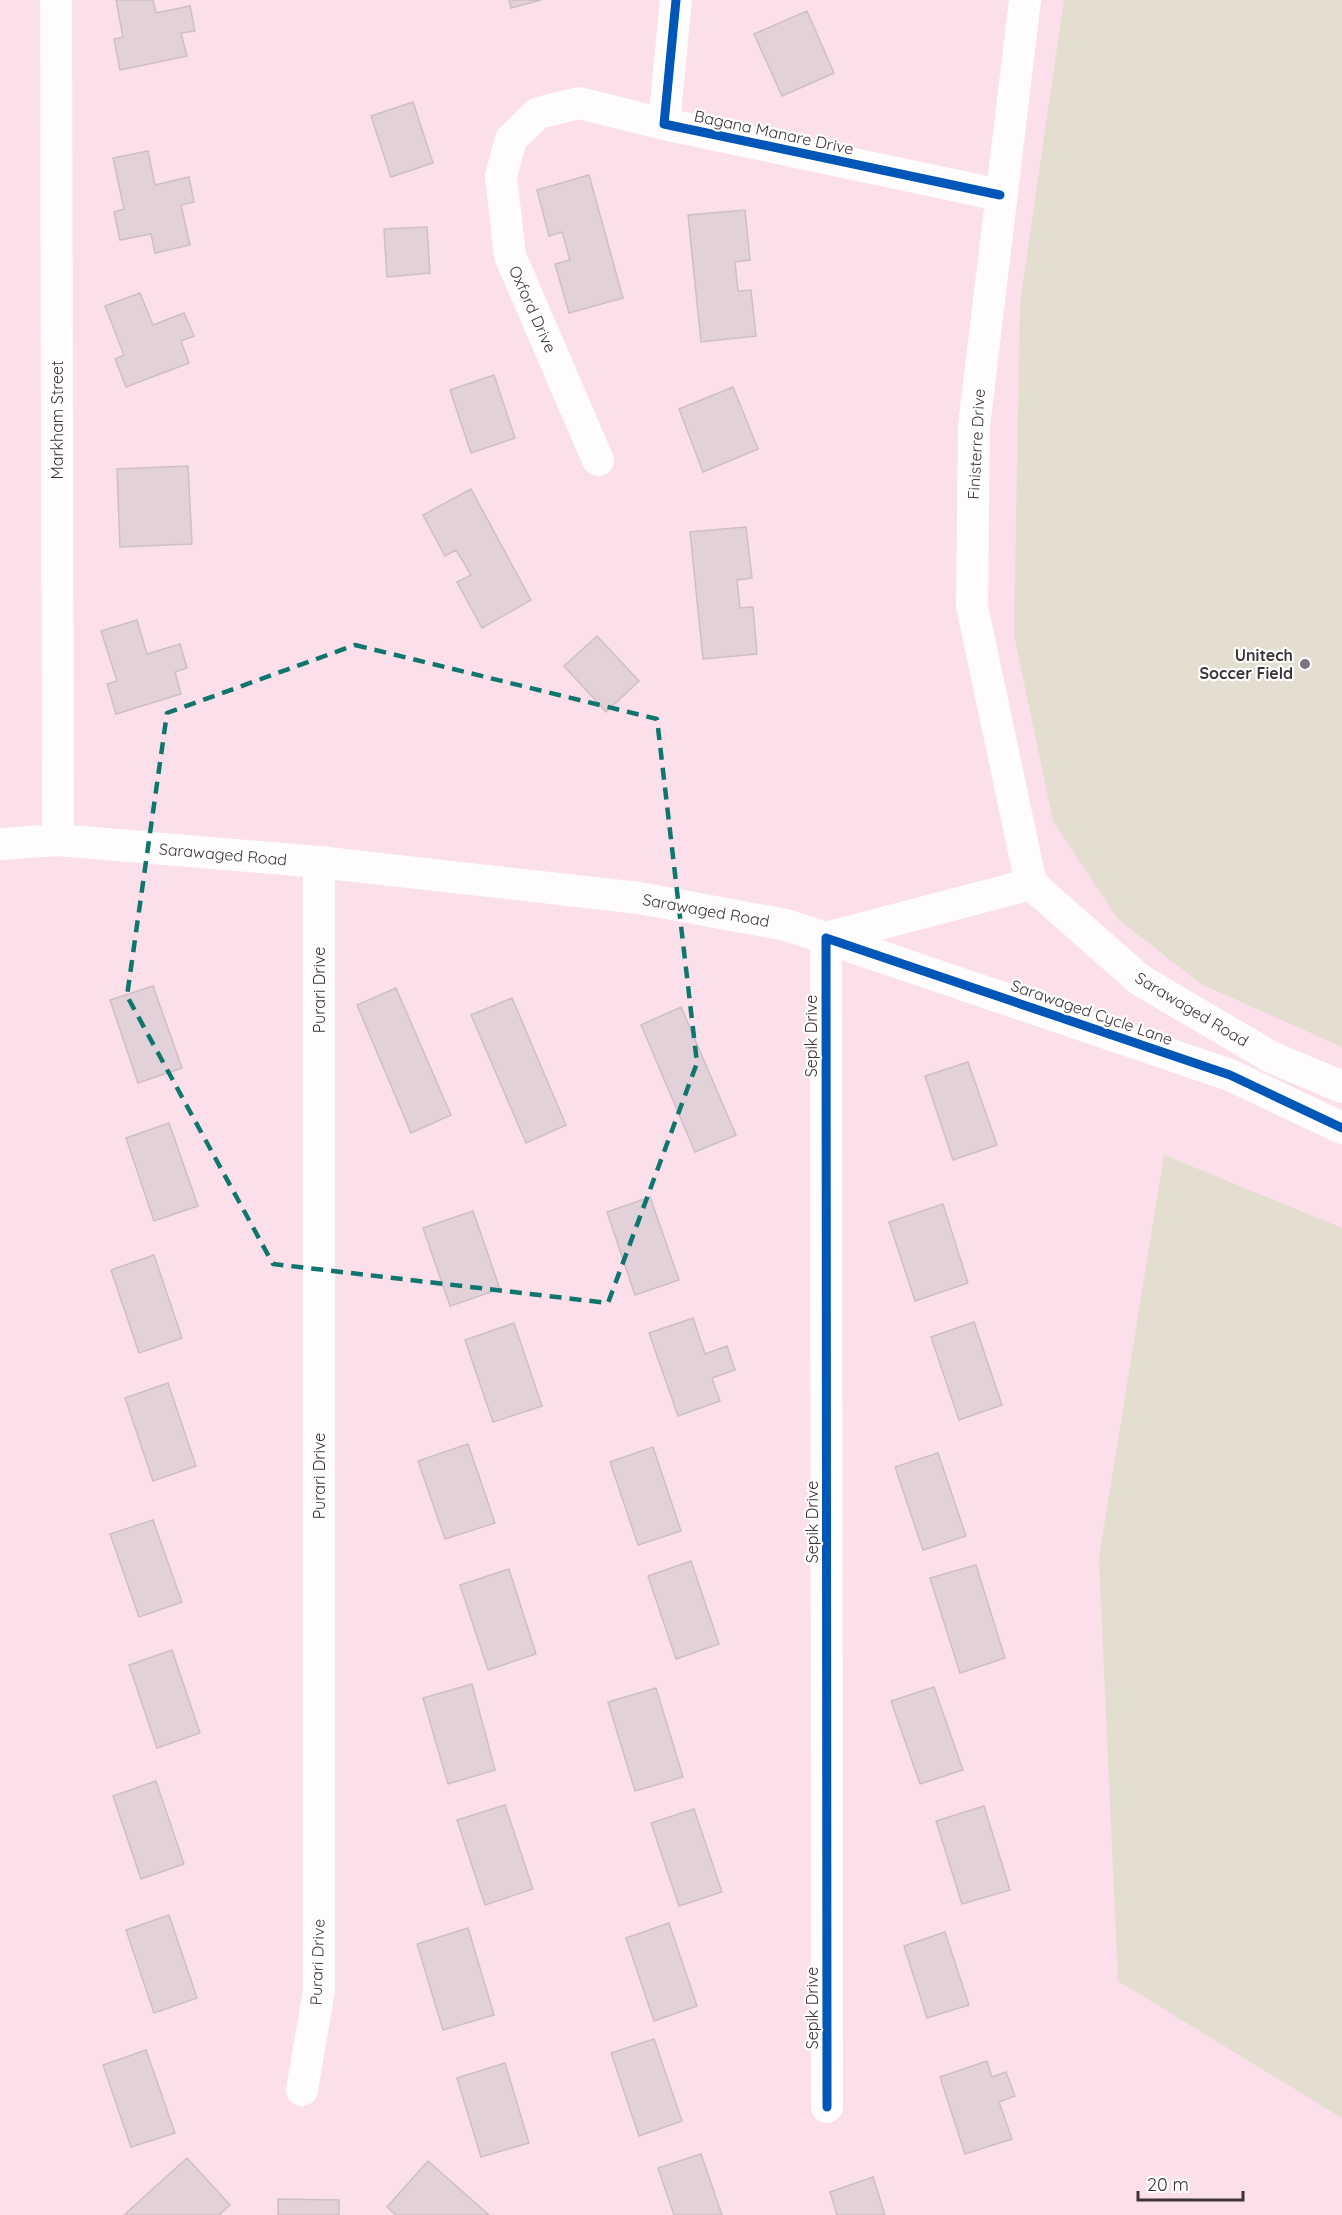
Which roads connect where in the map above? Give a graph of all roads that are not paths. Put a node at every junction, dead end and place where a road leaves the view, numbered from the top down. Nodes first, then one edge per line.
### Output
1 (56, 0) edge
2 (676, 0) edge
3 (1025, 0) edge
4 (664, 124) junction
5 (1000, 195) junction
6 (598, 460) dead end
7 (58, 840) junction
8 (0, 844) edge
9 (319, 862) junction
10 (1031, 884) junction
11 (826, 938) junction
12 (1342, 1087) edge
13 (1342, 1128) edge
14 (302, 2090) dead end
15 (827, 2106) dead end

1 - 7 street, Markham Street
2 - 4 street
3 - 5 street, Finisterre Drive
4 - 5 street, Bagana Manare Drive
4 - 6 street, Oxford Drive
5 - 10 street, Finisterre Drive
7 - 8 street, Sarawaged Road
7 - 9 street, Sarawaged Road
9 - 11 street, Sarawaged Road
9 - 14 street, Purari Drive
10 - 11 street
10 - 12 street, Sarawaged Road
11 - 13 street, Sarawaged Cycle Lane
11 - 15 street

